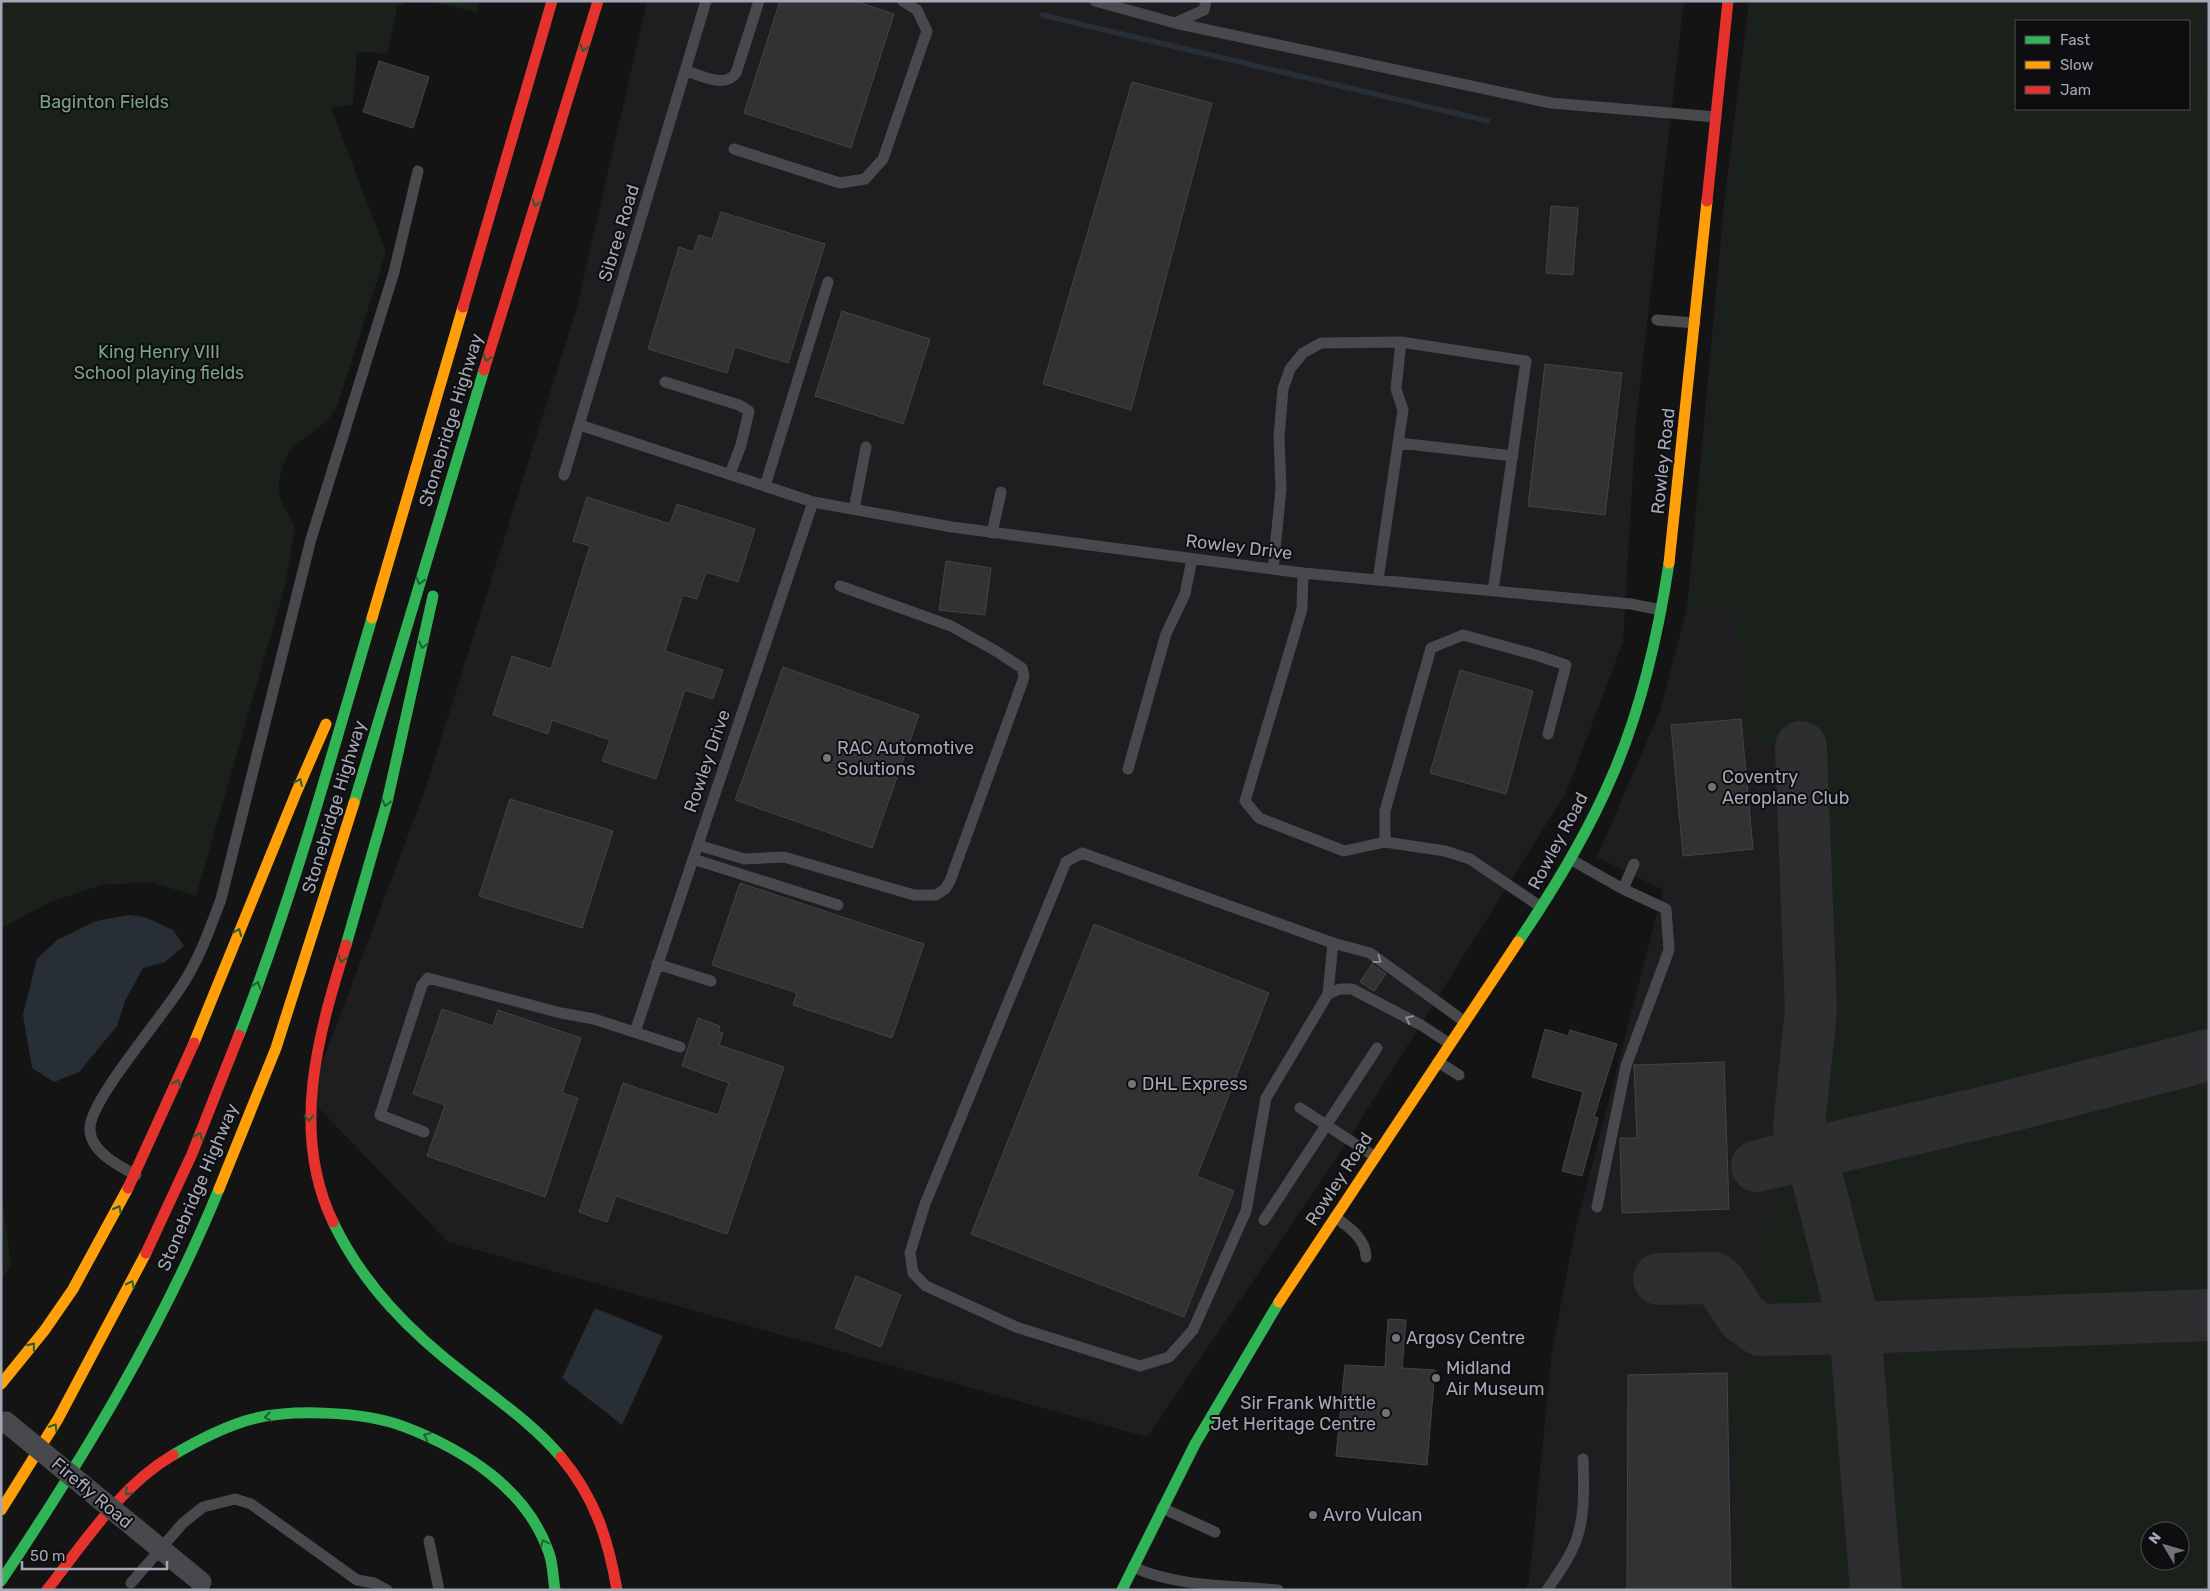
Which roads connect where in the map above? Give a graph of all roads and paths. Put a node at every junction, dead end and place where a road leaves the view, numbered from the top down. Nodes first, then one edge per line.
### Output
1 (552, 1) edge
2 (598, 1) edge
3 (706, 1) edge
4 (760, 1) edge
5 (903, 1) edge
6 (1095, 1) edge
7 (1206, 1) edge
8 (1728, 1) edge
9 (1175, 23) junction
10 (686, 71) junction
11 (1717, 117) junction
12 (734, 149) dead end
13 (418, 171) dead end
14 (828, 282) dead end
15 (1657, 320) dead end
16 (1695, 323) junction
17 (1401, 342) junction
18 (665, 382) dead end
19 (580, 425) junction
20 (1399, 443) junction
21 (866, 447) dead end
22 (1512, 456) junction
23 (730, 474) junction
24 (564, 475) dead end
25 (764, 486) junction
26 (1001, 492) dead end
27 (813, 502) junction
28 (854, 509) junction
29 (442, 510) junction
30 (992, 533) junction
31 (1192, 559) junction
32 (1273, 569) junction
33 (1303, 573) junction
34 (1378, 580) junction
35 (840, 586) dead end
36 (1493, 592) junction
37 (1662, 610) junction
38 (364, 640) junction
39 (1548, 734) dead end
40 (1128, 769) dead end
41 (1385, 842) junction
42 (698, 845) junction
43 (693, 859) junction
44 (1570, 859) junction
45 (1634, 864) dead end
46 (1622, 889) junction
47 (838, 905) dead end
48 (1542, 908) junction
49 (1333, 943) junction
50 (657, 964) junction
51 (711, 981) dead end
52 (1328, 994) junction
53 (1465, 1022) junction
54 (634, 1032) junction
55 (1450, 1044) junction
56 (680, 1046) dead end
57 (1377, 1048) dead end
58 (1438, 1062) junction
59 (1459, 1075) dead end
60 (1300, 1108) dead end
61 (1326, 1124) junction
62 (424, 1132) dead end
63 (1374, 1156) junction
64 (136, 1175) junction
65 (1597, 1208) dead end
66 (1335, 1217) junction
67 (1264, 1220) dead end
68 (1366, 1258) dead end
69 (14, 1368) junction
70 (1, 1371) edge
71 (1, 1384) edge
72 (6, 1422) dead end
73 (1583, 1458) dead end
74 (1162, 1508) junction
75 (1, 1510) edge
76 (1215, 1532) dead end
77 (429, 1541) dead end
78 (1133, 1567) junction
79 (1, 1581) edge
80 (201, 1582) dead end
81 (131, 1583) dead end
82 (46, 1590) edge
83 (387, 1590) edge
84 (439, 1590) edge
85 (555, 1590) edge
86 (617, 1590) edge
87 (1122, 1590) edge
88 (1278, 1590) edge
89 (1547, 1590) edge

1 - 38 main road, Stonebridge Highway
2 -> 29 main road, Stonebridge Highway
3 - 10 lane, Sibree Road
4 - 10 lane
5 - 12 lane
6 - 9 lane
7 - 9 lane
8 - 11 main road, Rowley Road
9 - 11 lane
10 - 19 lane, Sibree Road
11 - 16 main road, Rowley Road
13 - 64 lane
14 - 25 lane
15 - 16 lane
16 - 37 main road, Rowley Road
17 - 20 lane
17 - 22 lane
17 - 32 lane
18 - 23 lane
19 - 23 lane, Rowley Drive
19 - 24 lane, Sibree Road
20 - 22 lane
20 - 34 lane
21 - 28 lane
22 - 36 lane
23 - 25 lane, Rowley Drive
25 - 27 lane, Rowley Drive
26 - 30 lane
27 - 28 lane, Rowley Drive
27 - 42 lane, Rowley Drive
28 - 30 lane, Rowley Drive
29 -> 79 main road, Stonebridge Highway
29 -> 86 main road
30 - 31 lane, Rowley Drive
31 - 32 lane, Rowley Drive
31 - 40 lane
32 - 33 lane, Rowley Drive
33 - 34 lane, Rowley Drive
33 - 41 lane
34 - 36 lane, Rowley Drive
35 - 42 lane
36 - 37 lane, Rowley Drive
37 - 44 main road, Rowley Road
64 -> 38 main road
75 -> 38 main road, Stonebridge Highway
39 - 41 lane
41 - 48 lane
42 - 43 lane, Rowley Drive
43 - 47 lane
43 - 50 lane, Rowley Drive
44 - 46 lane
44 - 48 main road, Rowley Road
45 - 46 lane
46 - 65 lane
48 - 53 main road, Rowley Road
49 - 52 lane
49 - 52 lane
49 -> 53 lane
50 - 51 lane
50 - 54 lane, Rowley Drive
55 -> 52 lane
53 - 55 main road, Rowley Road
54 - 56 lane
54 - 62 lane
55 - 58 main road, Rowley Road
57 - 61 lane
58 - 59 lane
58 - 63 main road, Rowley Road
60 - 61 lane
61 - 63 lane
61 - 67 lane
63 - 66 main road, Rowley Road
69 -> 64 main road
66 - 68 lane
66 - 74 main road, Rowley Road
69 - 70 main road
69 - 71 main road
72 - 80 street, Firefly Road, bridge
73 - 89 lane
74 - 76 lane
74 - 78 main road, Rowley Road
77 - 84 lane
78 - 87 main road, Rowley Road
78 - 88 lane
81 - 83 lane
85 -> 82 main road

